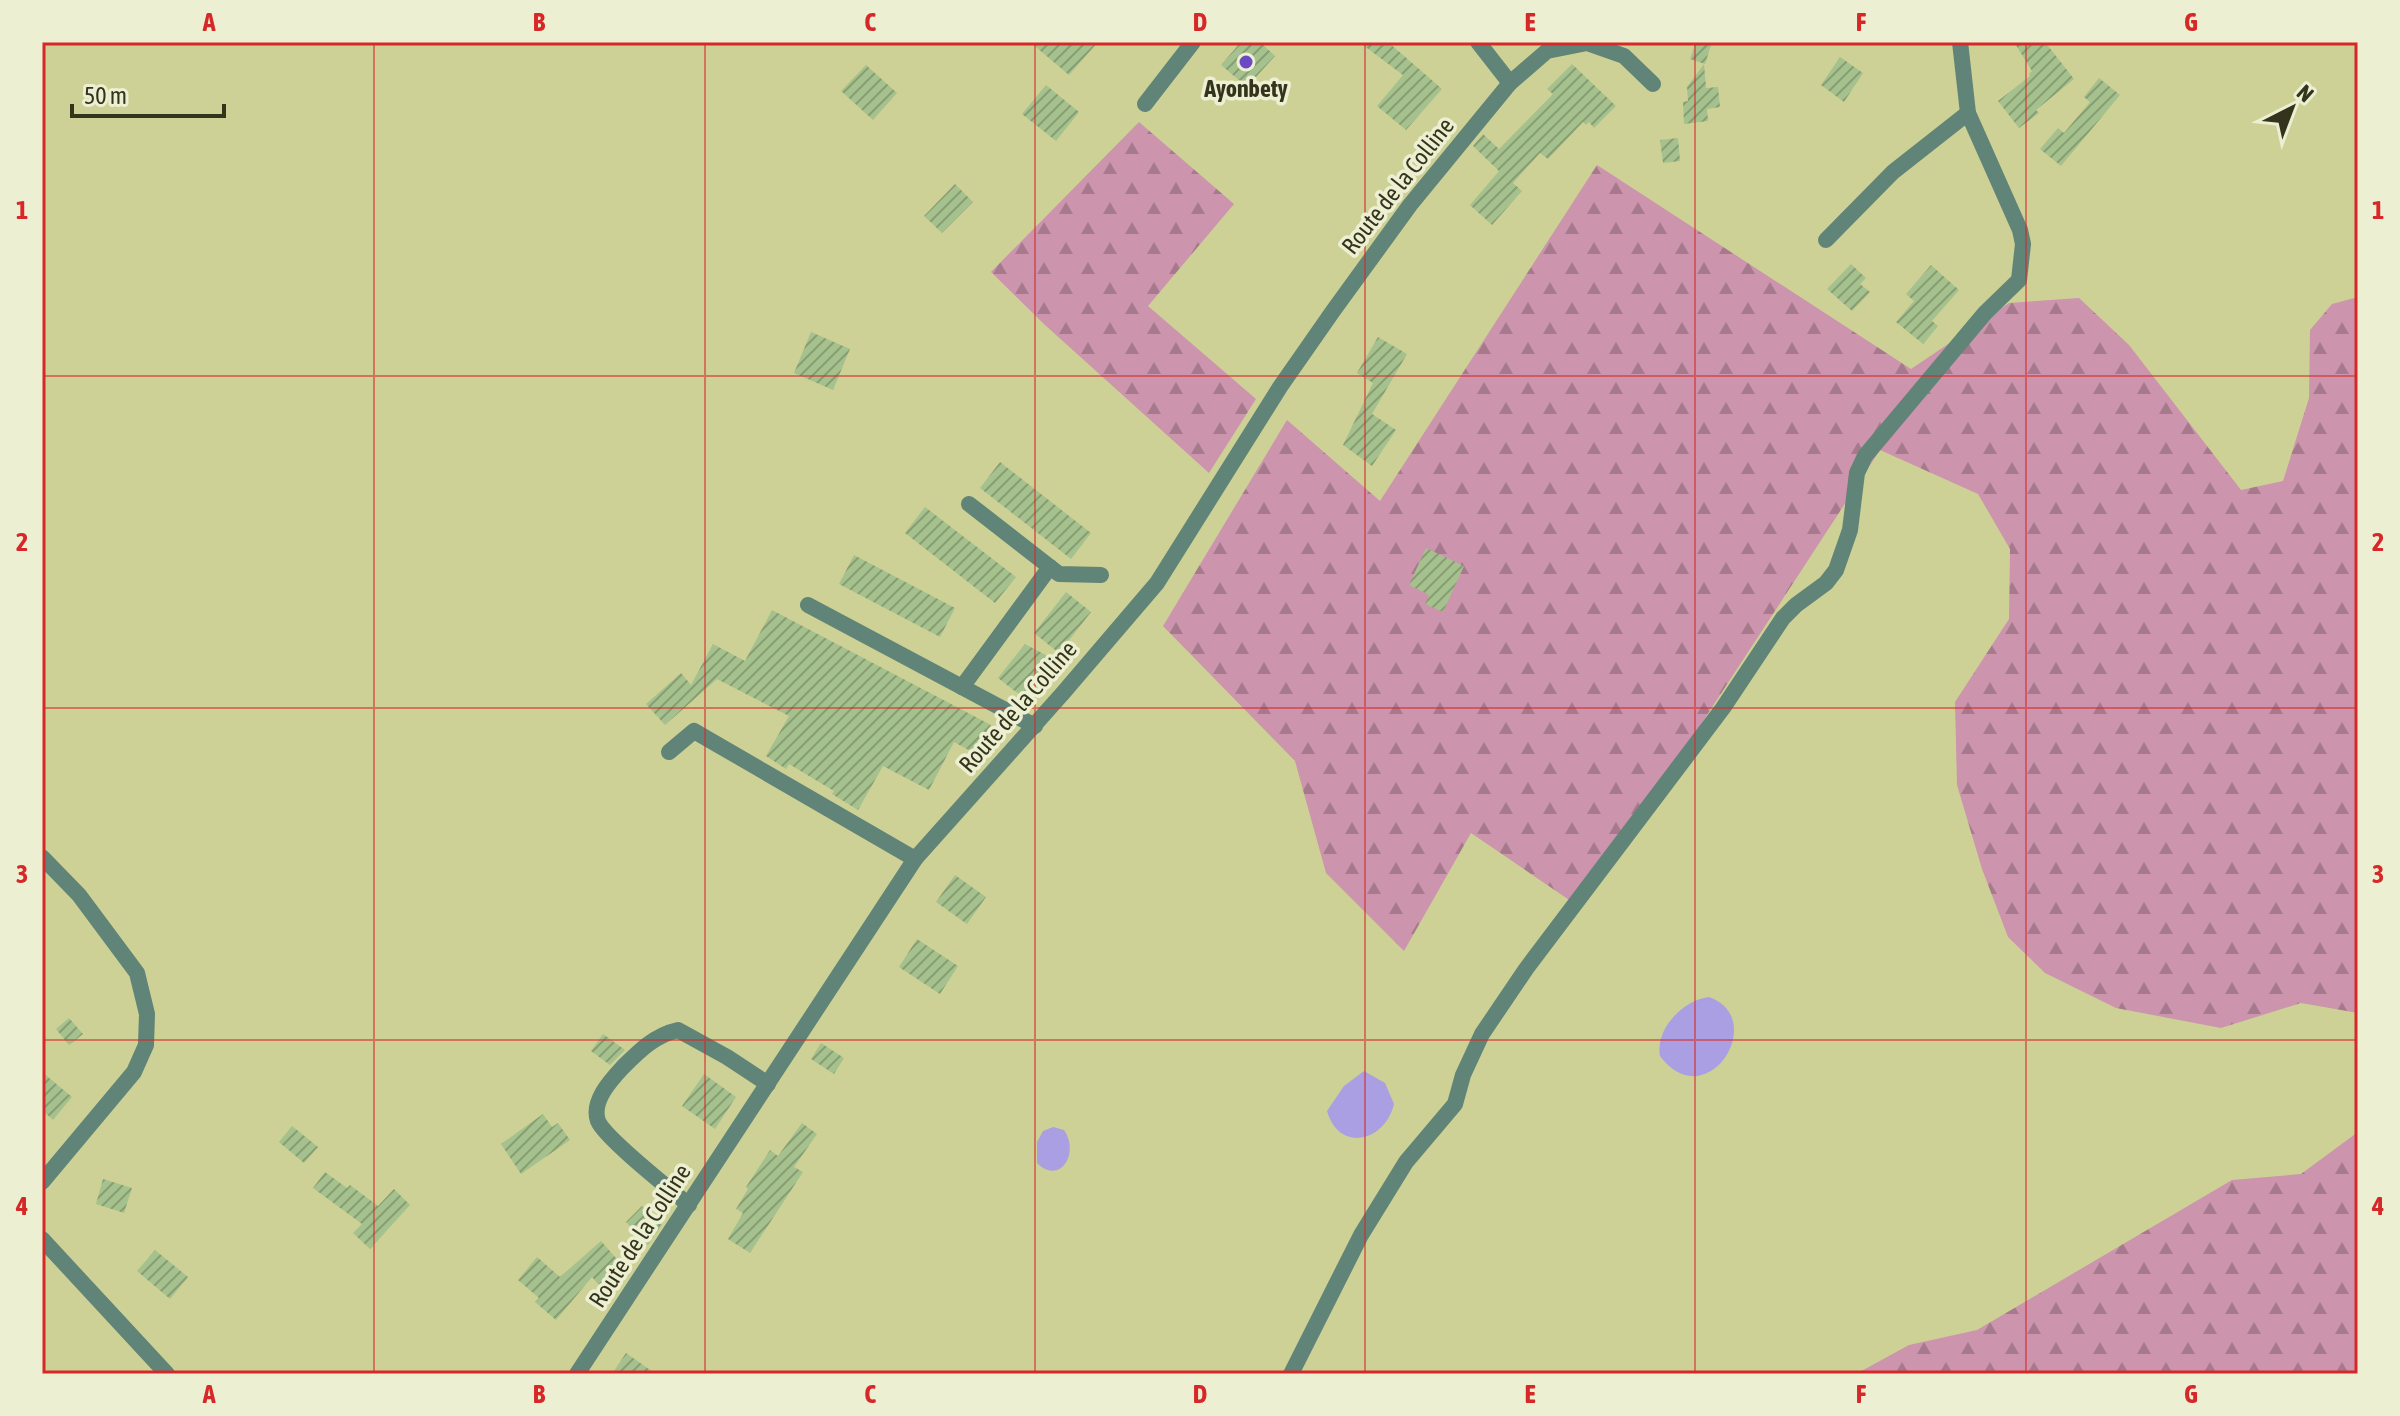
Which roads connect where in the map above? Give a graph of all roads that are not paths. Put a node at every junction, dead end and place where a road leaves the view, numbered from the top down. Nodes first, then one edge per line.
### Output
1 (1193, 42) edge
2 (1478, 42) edge
3 (1960, 42) edge
4 (1510, 83) junction
5 (1653, 84) dead end
6 (1145, 104) dead end
7 (1968, 113) junction
8 (1826, 240) dead end
9 (969, 504) dead end
10 (1050, 567) junction
11 (1101, 575) dead end
12 (808, 605) dead end
13 (962, 687) junction
14 (1035, 726) junction
15 (669, 752) dead end
16 (42, 857) edge
17 (915, 859) junction
18 (768, 1084) junction
19 (42, 1182) edge
20 (689, 1205) junction
21 (42, 1239) edge
22 (167, 1374) edge
23 (577, 1374) edge
24 (1291, 1374) edge

1 - 6 street
2 - 4 street
3 - 7 street
4 - 5 street, Route de la Colline
4 - 14 street, Route de la Colline
7 - 8 street
7 - 24 street
9 - 10 street
10 - 11 street
10 - 13 street
12 - 13 street
13 - 14 street
14 - 17 street, Route de la Colline
15 - 17 street
16 - 19 street
17 - 18 street, Route de la Colline
18 - 20 street, Route de la Colline
18 - 20 street
20 - 23 street, Route de la Colline
21 - 22 street

